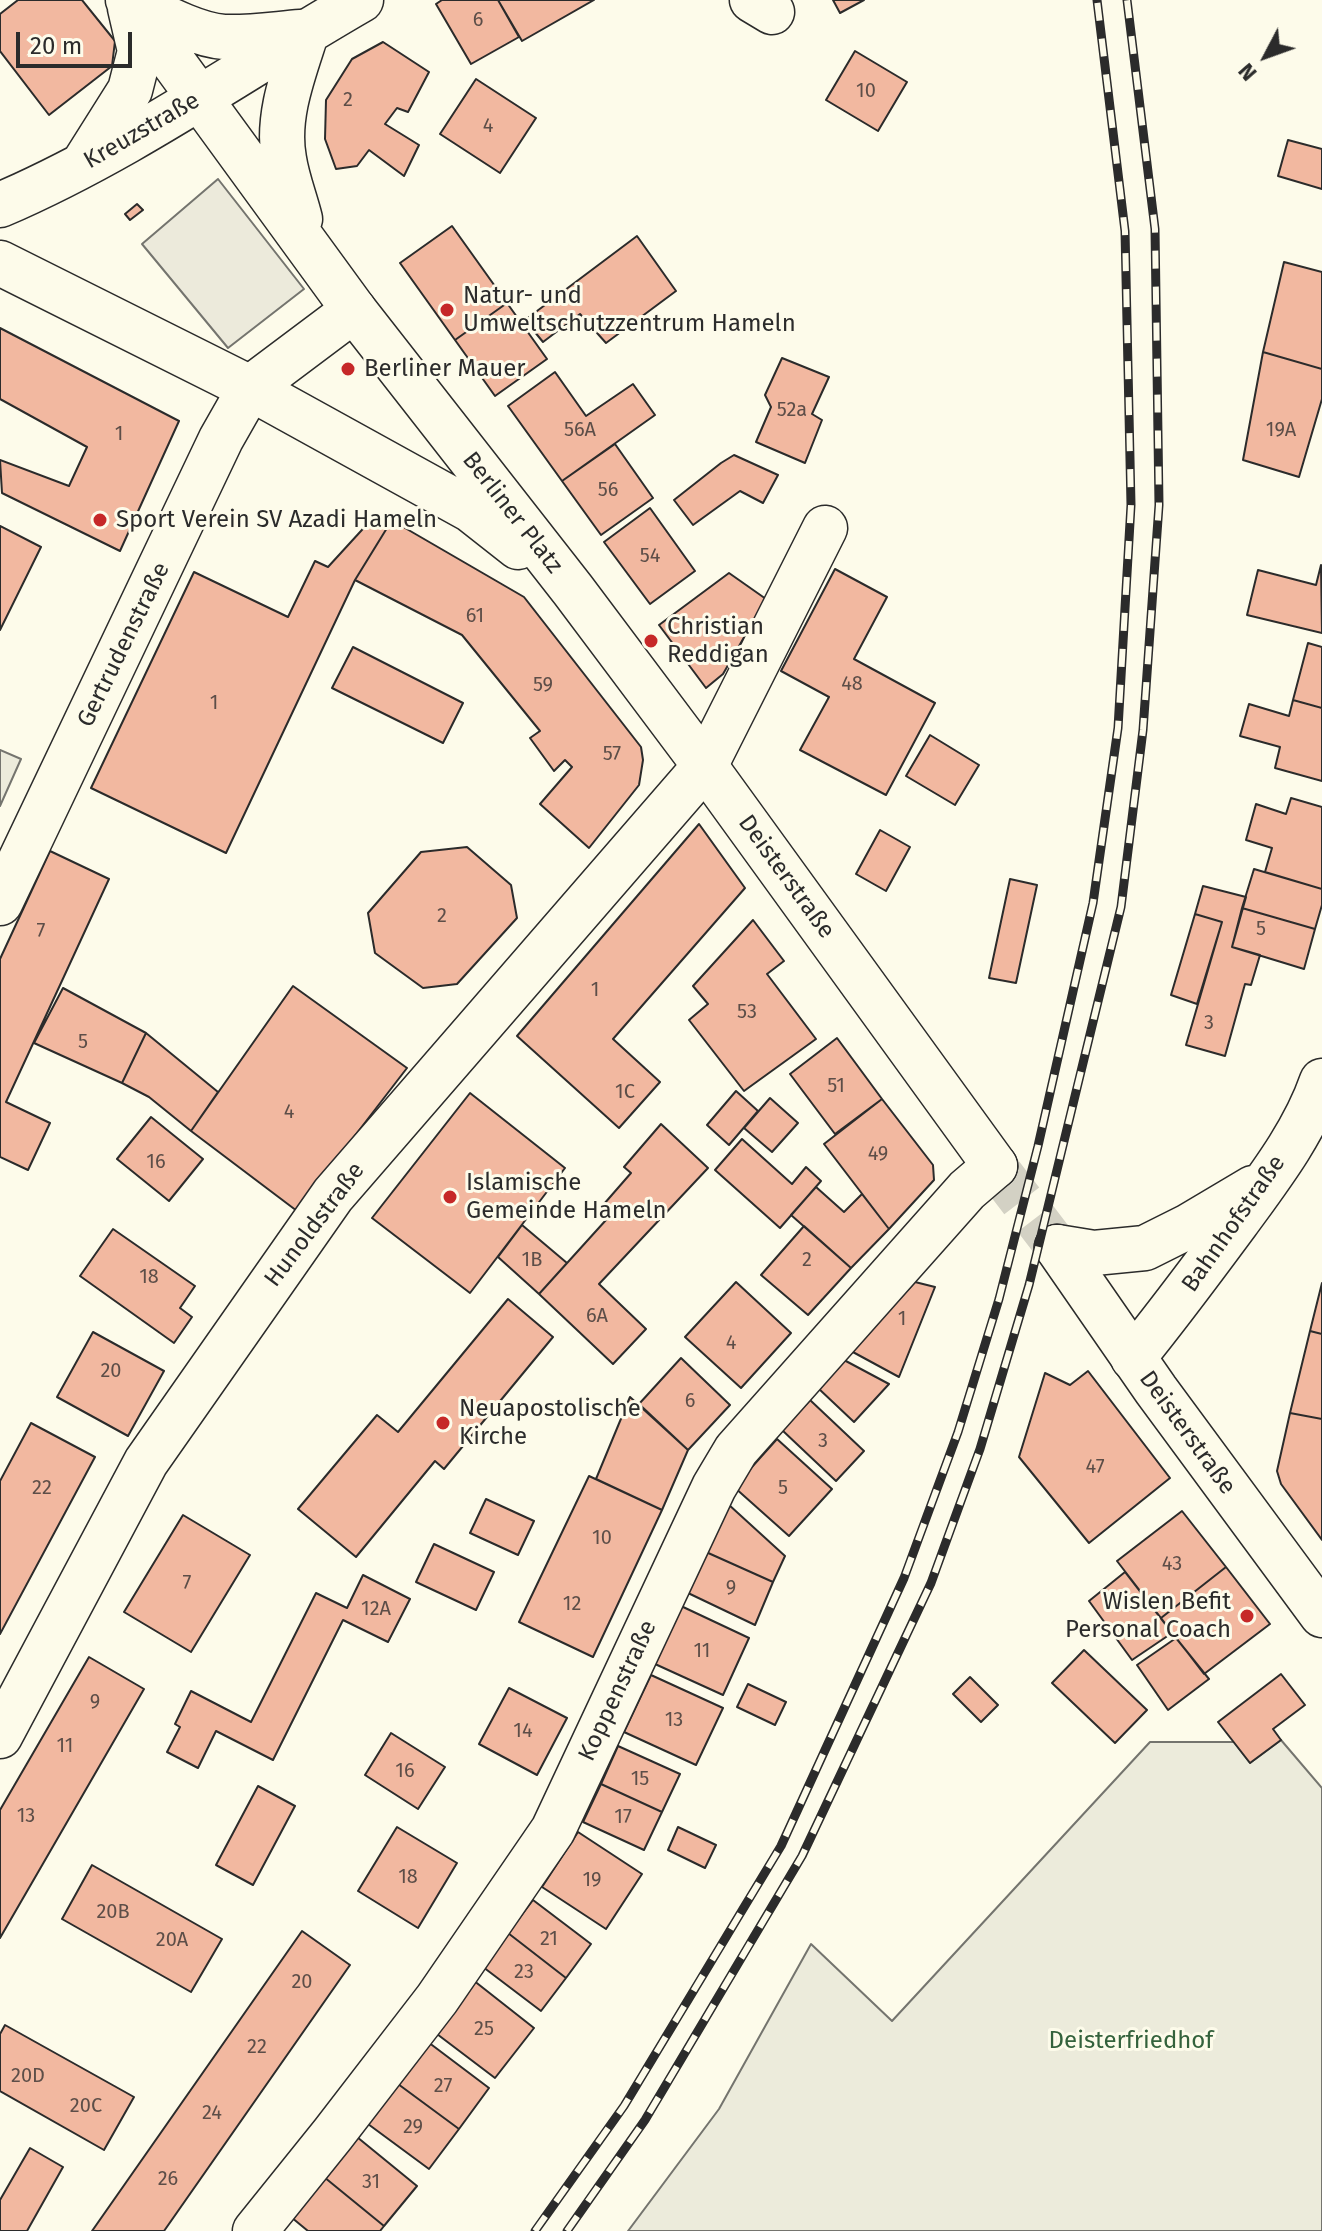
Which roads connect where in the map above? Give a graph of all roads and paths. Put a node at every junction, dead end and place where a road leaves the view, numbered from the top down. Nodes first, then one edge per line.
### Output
1 (129, 0) edge
2 (361, 0) edge
3 (307, 31) junction
4 (199, 99) junction
5 (82, 165) junction
6 (0, 205) edge
7 (307, 245) junction
8 (0, 263) edge
9 (354, 310) junction
10 (250, 388) junction
11 (825, 528) dead end
12 (573, 590) junction
13 (705, 766) junction
14 (0, 903) edge
15 (1322, 1081) edge
16 (995, 1166) joint
17 (1269, 1178) junction
18 (1133, 1358) junction
19 (1322, 1615) edge
20 (0, 1736) edge
21 (255, 2231) edge

1 - 3 street
1 - 4 street
1 - 5 street
2 - 3 street, Kreuzstraße
3 - 4 street, Kreuzstraße
3 - 7 street
4 - 5 street, Kreuzstraße
4 - 7 street, Berliner Platz
5 - 6 street, Kreuzstraße
7 - 9 street, Berliner Platz
8 - 10 street, Berliner Platz
9 - 10 street
9 - 12 street, Berliner Platz
10 - 12 street, Berliner Platz
10 - 14 street, Gertrudenstraße
11 - 13 street, Hunoldstraße
12 - 13 street, Deisterstraße
13 - 16 street, Deisterstraße
13 - 20 street, Hunoldstraße
15 - 17 street, Bahnhofstraße
16 - 21 street, Koppenstraße
17 - 18 street, Bahnhofstraße
17 - 18 street, Deisterstraße
18 - 19 street, Deisterstraße

